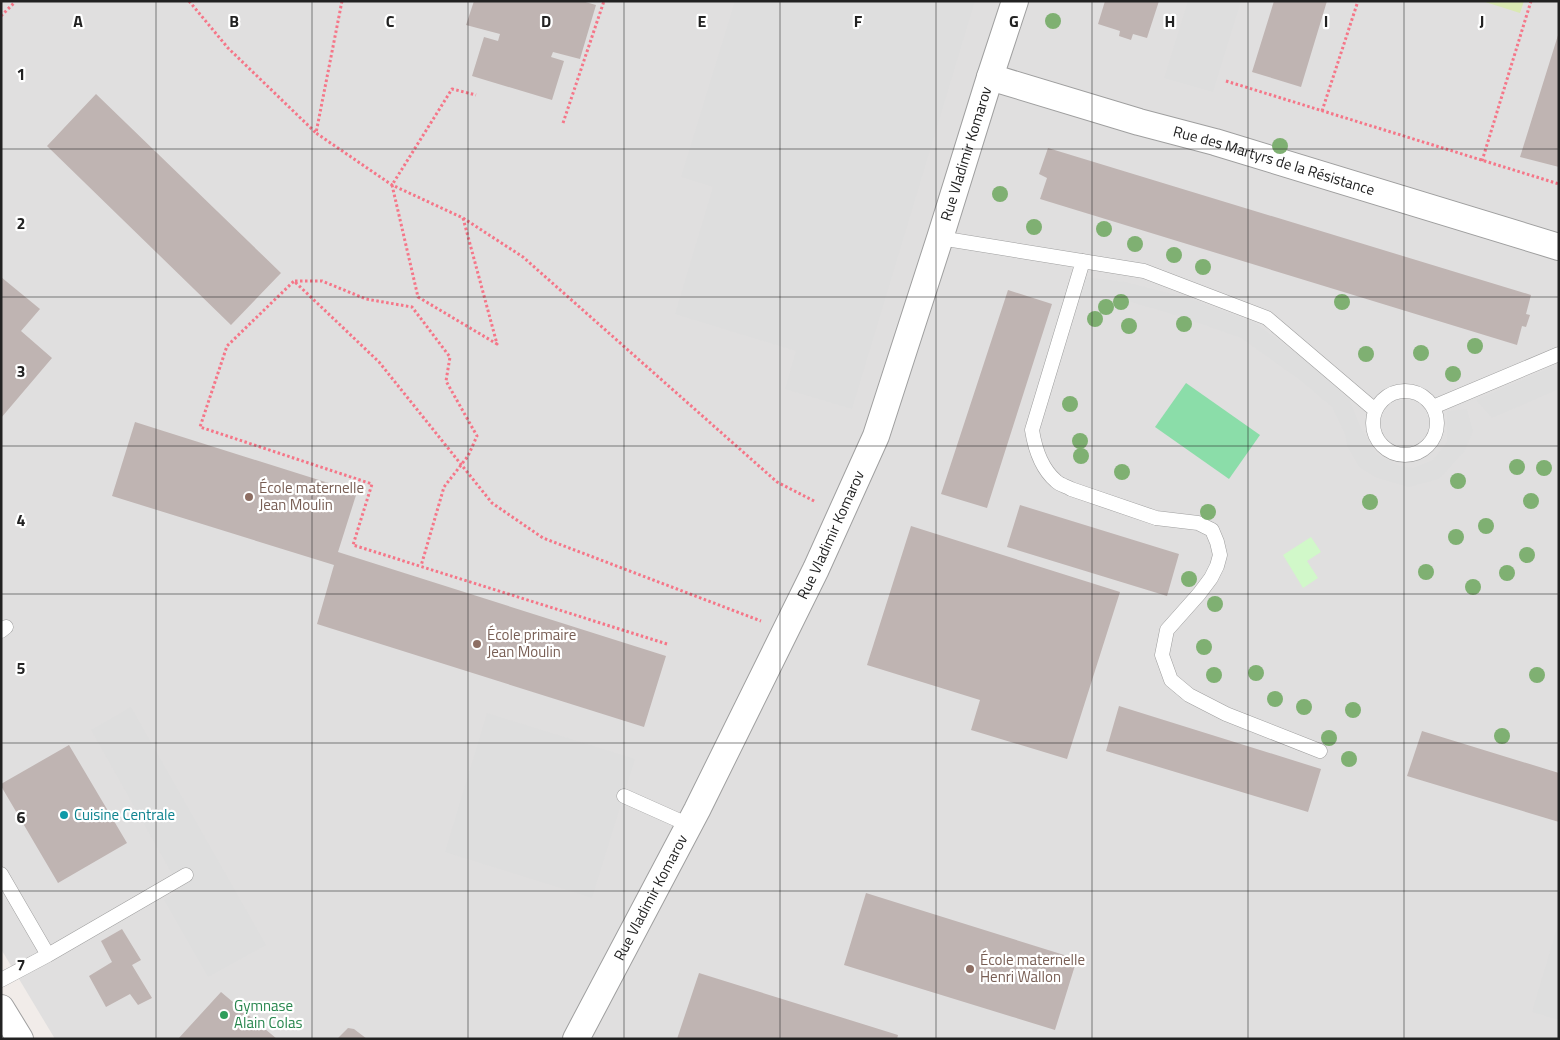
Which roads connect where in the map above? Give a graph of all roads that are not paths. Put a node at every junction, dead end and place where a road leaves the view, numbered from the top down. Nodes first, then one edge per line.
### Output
1 (1015, 1) edge
2 (990, 77) junction
3 (940, 238) junction
4 (1559, 247) edge
5 (1083, 261) junction
6 (1559, 354) edge
7 (1433, 407) junction
8 (1376, 410) junction
9 (1320, 751) dead end
10 (624, 796) dead end
11 (689, 825) junction
12 (1, 874) edge
13 (186, 875) dead end
14 (48, 955) junction
15 (1, 980) edge
16 (1, 1008) edge
17 (20, 1039) edge
18 (576, 1039) edge

1 - 2 street, Rue Vladimir Komarov
2 - 3 street, Rue Vladimir Komarov
2 - 4 street, Rue des Martyrs de la Résistance
3 - 5 lane
3 - 11 street, Rue Vladimir Komarov
5 - 8 lane
5 - 9 lane
6 - 7 lane
7 - 8 lane
7 - 8 lane
10 - 11 lane
11 - 18 street, Rue Vladimir Komarov
12 - 14 lane
13 - 14 lane
14 - 15 lane
16 - 17 street

